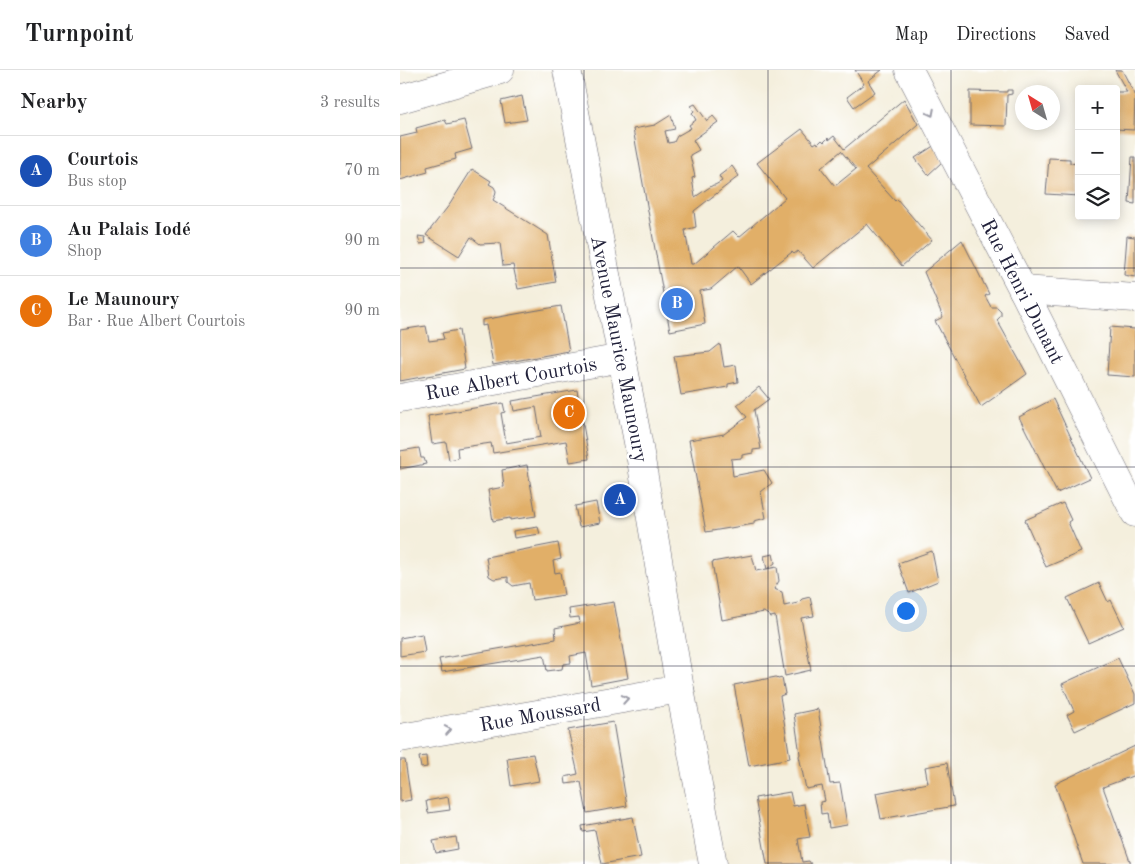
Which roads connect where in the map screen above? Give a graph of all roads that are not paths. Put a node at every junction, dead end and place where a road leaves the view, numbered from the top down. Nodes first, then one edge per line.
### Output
1 (500, 70) edge
2 (566, 70) edge
3 (909, 70) edge
4 (400, 99) edge
5 (1023, 290) junction
6 (1135, 298) edge
7 (622, 358) junction
8 (400, 398) edge
9 (1135, 514) edge
10 (680, 689) junction
11 (400, 738) edge
12 (713, 864) edge

1 - 4 street
2 - 7 street, Avenue Maurice Maunoury
3 -> 5 street, Rue Henri Dunant
5 - 6 street
5 - 9 street, Rue Henri Dunant
7 - 8 street, Rue Albert Courtois
7 - 10 street, Avenue Maurice Maunoury
11 -> 10 street, Rue Moussard
10 - 12 street, Avenue Maurice Maunoury

